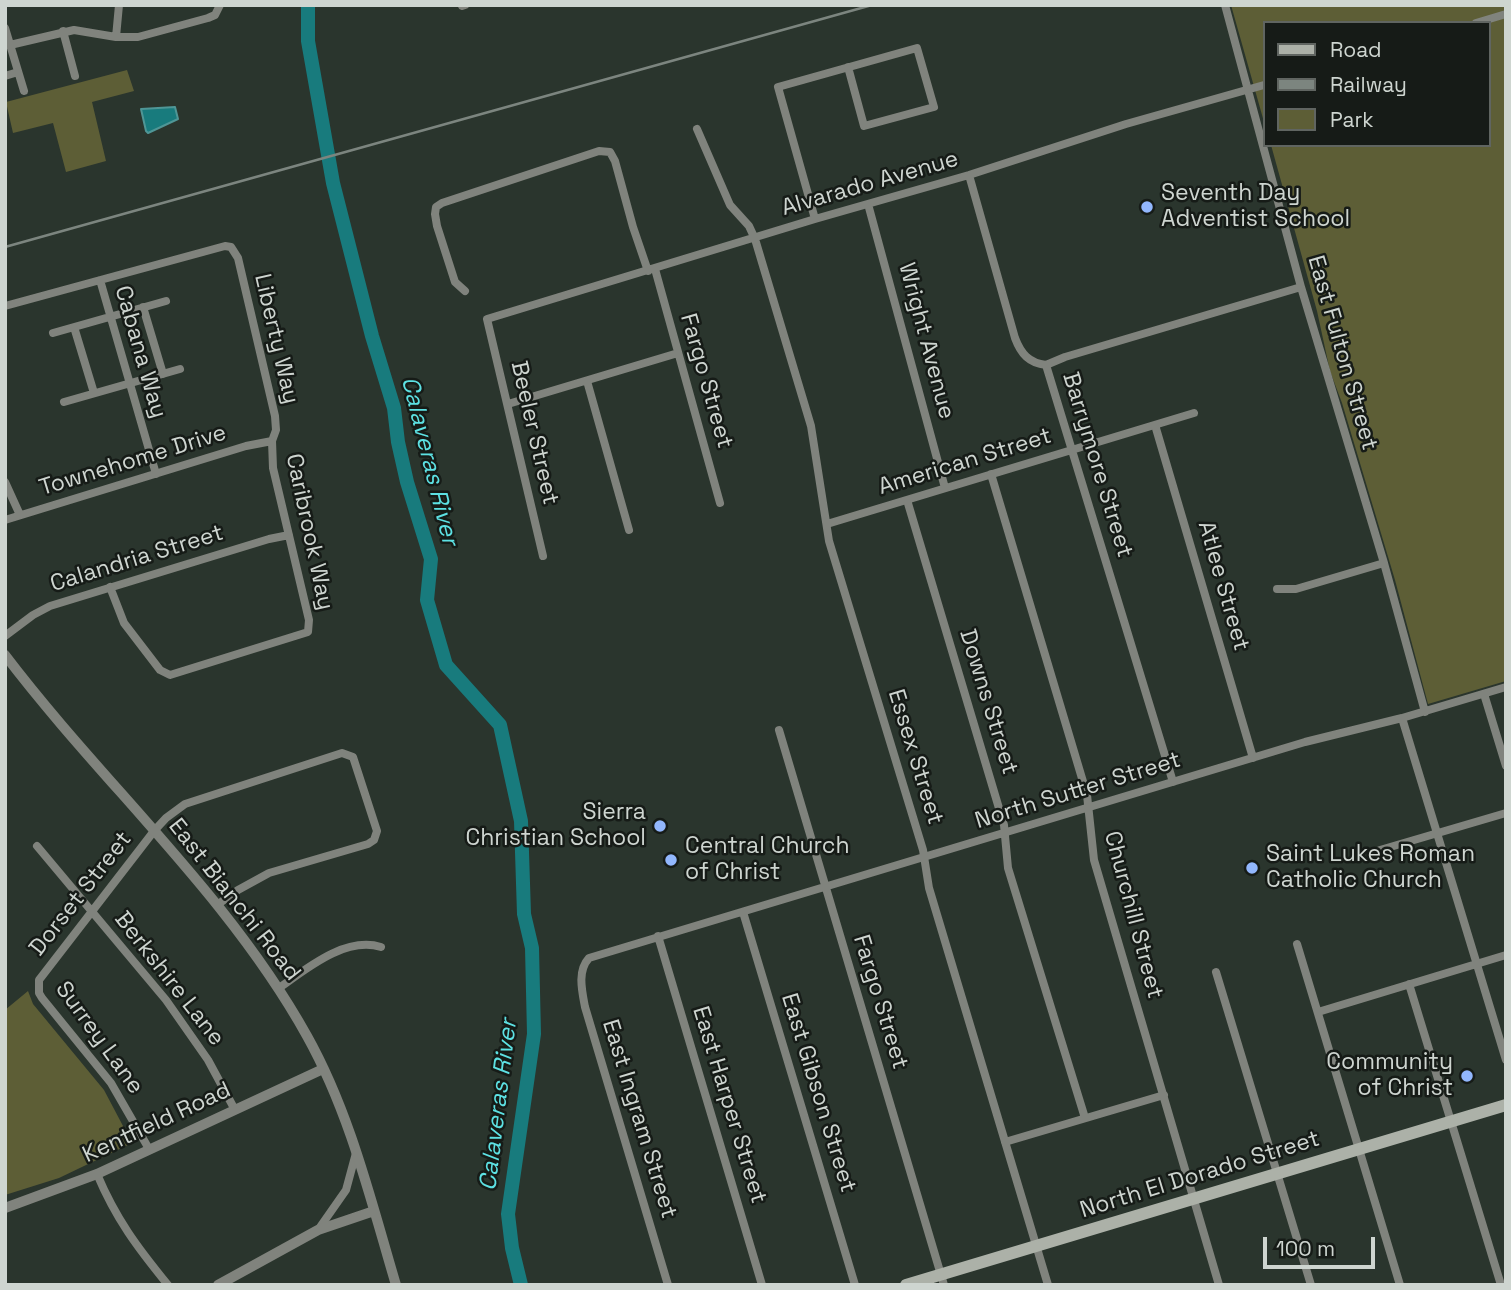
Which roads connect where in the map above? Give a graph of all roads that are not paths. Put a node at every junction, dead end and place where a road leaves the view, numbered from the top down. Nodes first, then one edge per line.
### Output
1 (119, 5) edge
2 (1224, 5) edge
3 (220, 7) edge
4 (1506, 14) edge
5 (1483, 21) edge
6 (5, 28) edge
7 (63, 31) junction
8 (116, 37) junction
9 (10, 45) junction
10 (848, 67) junction
11 (18, 72) junction
12 (5, 76) edge
13 (75, 76) dead end
14 (1262, 86) edge
15 (1248, 90) junction
16 (24, 91) dead end
17 (697, 129) dead end
18 (1262, 142) edge
19 (1263, 147) edge
20 (970, 175) junction
21 (868, 204) junction
22 (815, 219) junction
23 (755, 239) junction
24 (652, 270) junction
25 (100, 280) junction
26 (1301, 287) junction
27 (465, 291) dead end
28 (166, 301) dead end
29 (5, 306) edge
30 (144, 307) junction
31 (110, 317) junction
32 (487, 319) joint
33 (74, 327) junction
34 (53, 333) dead end
35 (678, 353) junction
36 (1046, 365) junction
37 (180, 369) dead end
38 (163, 374) junction
39 (587, 381) junction
40 (129, 382) junction
41 (94, 393) junction
42 (64, 402) dead end
43 (508, 404) junction
44 (1194, 413) dead end
45 (1155, 425) junction
46 (272, 441) junction
47 (1073, 449) junction
48 (156, 474) junction
49 (991, 474) junction
50 (5, 482) edge
51 (945, 488) junction
52 (907, 500) junction
53 (720, 503) dead end
54 (20, 515) junction
55 (5, 520) edge
56 (827, 524) junction
57 (629, 530) dead end
58 (289, 535) junction
59 (543, 556) dead end
60 (1384, 563) junction
61 (110, 587) junction
62 (1277, 589) dead end
63 (5, 636) edge
64 (5, 655) edge
65 (1506, 687) edge
66 (1484, 694) junction
67 (1425, 712) junction
68 (1402, 718) junction
69 (779, 730) dead end
70 (1253, 758) junction
71 (1506, 766) edge
72 (1173, 782) junction
73 (1089, 809) junction
74 (1506, 813) edge
75 (154, 831) junction
76 (1005, 834) junction
77 (1436, 834) junction
78 (37, 846) dead end
79 (1380, 850) dead end
80 (925, 858) junction
81 (827, 885) junction
82 (217, 905) junction
83 (92, 911) junction
84 (743, 912) junction
85 (658, 936) junction
86 (1297, 944) dead end
87 (381, 947) dead end
88 (1506, 955) edge
89 (585, 962) joint
90 (1477, 964) junction
91 (1216, 972) dead end
92 (1409, 984) junction
93 (38, 986) joint
94 (279, 988) junction
95 (1318, 1012) junction
96 (1506, 1060) edge
97 (323, 1069) junction
98 (1164, 1095) junction
99 (1506, 1105) edge
100 (235, 1110) junction
101 (1085, 1118) junction
102 (1452, 1120) junction
103 (1005, 1142) junction
104 (149, 1149) junction
105 (1359, 1149) junction
106 (356, 1153) junction
107 (1277, 1173) junction
108 (97, 1174) junction
109 (1194, 1199) junction
110 (5, 1208) edge
111 (374, 1211) junction
112 (318, 1230) junction
113 (1036, 1246) junction
114 (943, 1280) edge
115 (222, 1283) edge
116 (168, 1285) edge
117 (396, 1285) edge
118 (668, 1285) edge
119 (762, 1285) edge
120 (855, 1285) edge
121 (906, 1285) edge
122 (1048, 1285) edge
123 (1219, 1285) edge
124 (1311, 1285) edge
125 (1400, 1285) edge
126 (1500, 1285) edge

1 - 8 street
2 - 15 street, East Fulton Street
3 - 8 street
4 - 5 street
6 - 9 street
7 - 8 street
7 - 9 street
7 - 13 street
9 - 11 street
10 - 10 street
10 - 22 street
11 - 12 street
11 - 16 street
14 - 15 street, Alvarado Avenue
15 - 18 street, East Fulton Street
15 - 20 street, Alvarado Avenue
17 - 23 street, Essex Street
19 - 26 street, East Fulton Street
20 - 21 street, Alvarado Avenue
20 - 36 street, Barrymore Street
21 - 22 street, Alvarado Avenue
21 - 51 street, Wright Avenue
22 - 23 street, Alvarado Avenue
23 - 24 street, Alvarado Avenue
23 - 56 street, Essex Street
24 - 27 street, Fargo Street
24 - 32 street, Alvarado Avenue
24 - 35 street, Fargo Street
25 - 29 street
25 - 31 street, Cabana Way
25 - 46 street, Liberty Way
26 - 36 street
26 - 60 street, East Fulton Street
28 - 30 street
30 - 31 street
30 - 38 street
31 - 33 street
31 - 40 street, Cabana Way
32 - 43 street, Beeler Street
33 - 34 street
33 - 41 street
35 - 39 street
35 - 53 street, Fargo Street
36 - 47 street, Barrymore Street
37 - 38 street
38 - 40 street
39 - 43 street
39 - 57 street
40 - 41 street
40 - 48 street, Cabana Way
41 - 42 street
43 - 59 street, Beeler Street
44 - 45 street, American Street
45 - 47 street, American Street
45 - 70 street, Atlee Street
46 - 48 street, Townehome Drive
46 - 58 street, Caribrook Way
47 - 49 street, American Street
47 - 72 street, Barrymore Street
48 - 54 street, Townehome Drive
49 - 51 street, American Street
49 - 73 street, Churchill Street
50 - 54 street
51 - 52 street, American Street
52 - 56 street, American Street
52 - 76 street, Downs Street
54 - 55 street, Townehome Drive
56 - 80 street, Essex Street
58 - 61 street, Calandria Street
58 - 61 street, Caribrook Way
60 - 62 street
60 - 67 street, East Fulton Street
61 - 63 street, Calandria Street
64 - 75 street, East Bianchi Road
65 - 66 street, North Sutter Street
66 - 67 street, North Sutter Street
66 - 71 street
67 - 68 street, North Sutter Street
68 - 70 street, North Sutter Street
68 - 77 street
69 - 81 street, Fargo Street
70 - 72 street, North Sutter Street
72 - 73 street, North Sutter Street
73 - 76 street, North Sutter Street
73 - 98 street, Churchill Street
74 - 77 street
75 - 82 street, East Bianchi Road
75 - 82 street, Dorset Street
75 - 83 street, Dorset Street
76 - 80 street, North Sutter Street
76 - 101 street, Downs Street
77 - 79 street
77 - 90 street
78 - 83 street, Berkshire Lane
80 - 81 street, North Sutter Street
80 - 103 street, Essex Street
81 - 84 street, North Sutter Street
81 - 114 street, Fargo Street
82 - 94 street, East Bianchi Road
83 - 93 street, Dorset Street
83 - 100 street, Berkshire Lane
84 - 85 street, North Sutter Street
84 - 120 street, East Gibson Street
85 - 89 street, North Sutter Street
85 - 119 street, East Harper Street
86 - 95 street
87 - 94 street
88 - 90 street
89 - 118 street, East Ingram Street
90 - 92 street
90 - 96 street
91 - 107 street
92 - 95 street
92 - 102 street
93 - 104 street, Surrey Lane
94 - 97 street, East Bianchi Road
95 - 105 street
97 - 100 street, Kentfield Road
97 - 106 street, East Bianchi Road
98 - 101 street
98 - 109 street, Churchill Street
99 - 102 main road, North El Dorado Street
100 - 104 street, Kentfield Road
101 - 103 street
102 - 105 main road, North El Dorado Street
102 - 126 street
103 - 113 street, Essex Street
104 - 108 street, Kentfield Road
105 - 107 main road, North El Dorado Street
105 - 125 street
106 - 111 street, East Bianchi Road
106 - 112 street
107 - 109 main road, North El Dorado Street
107 - 124 street
108 - 110 street, Kentfield Road
108 - 116 street
109 - 113 main road, North El Dorado Street
109 - 123 street, Churchill Street
111 - 112 street
111 - 117 street, East Bianchi Road
112 - 115 street
113 - 114 main road, North El Dorado Street
113 - 122 street, Essex Street
114 - 121 main road, North El Dorado Street

